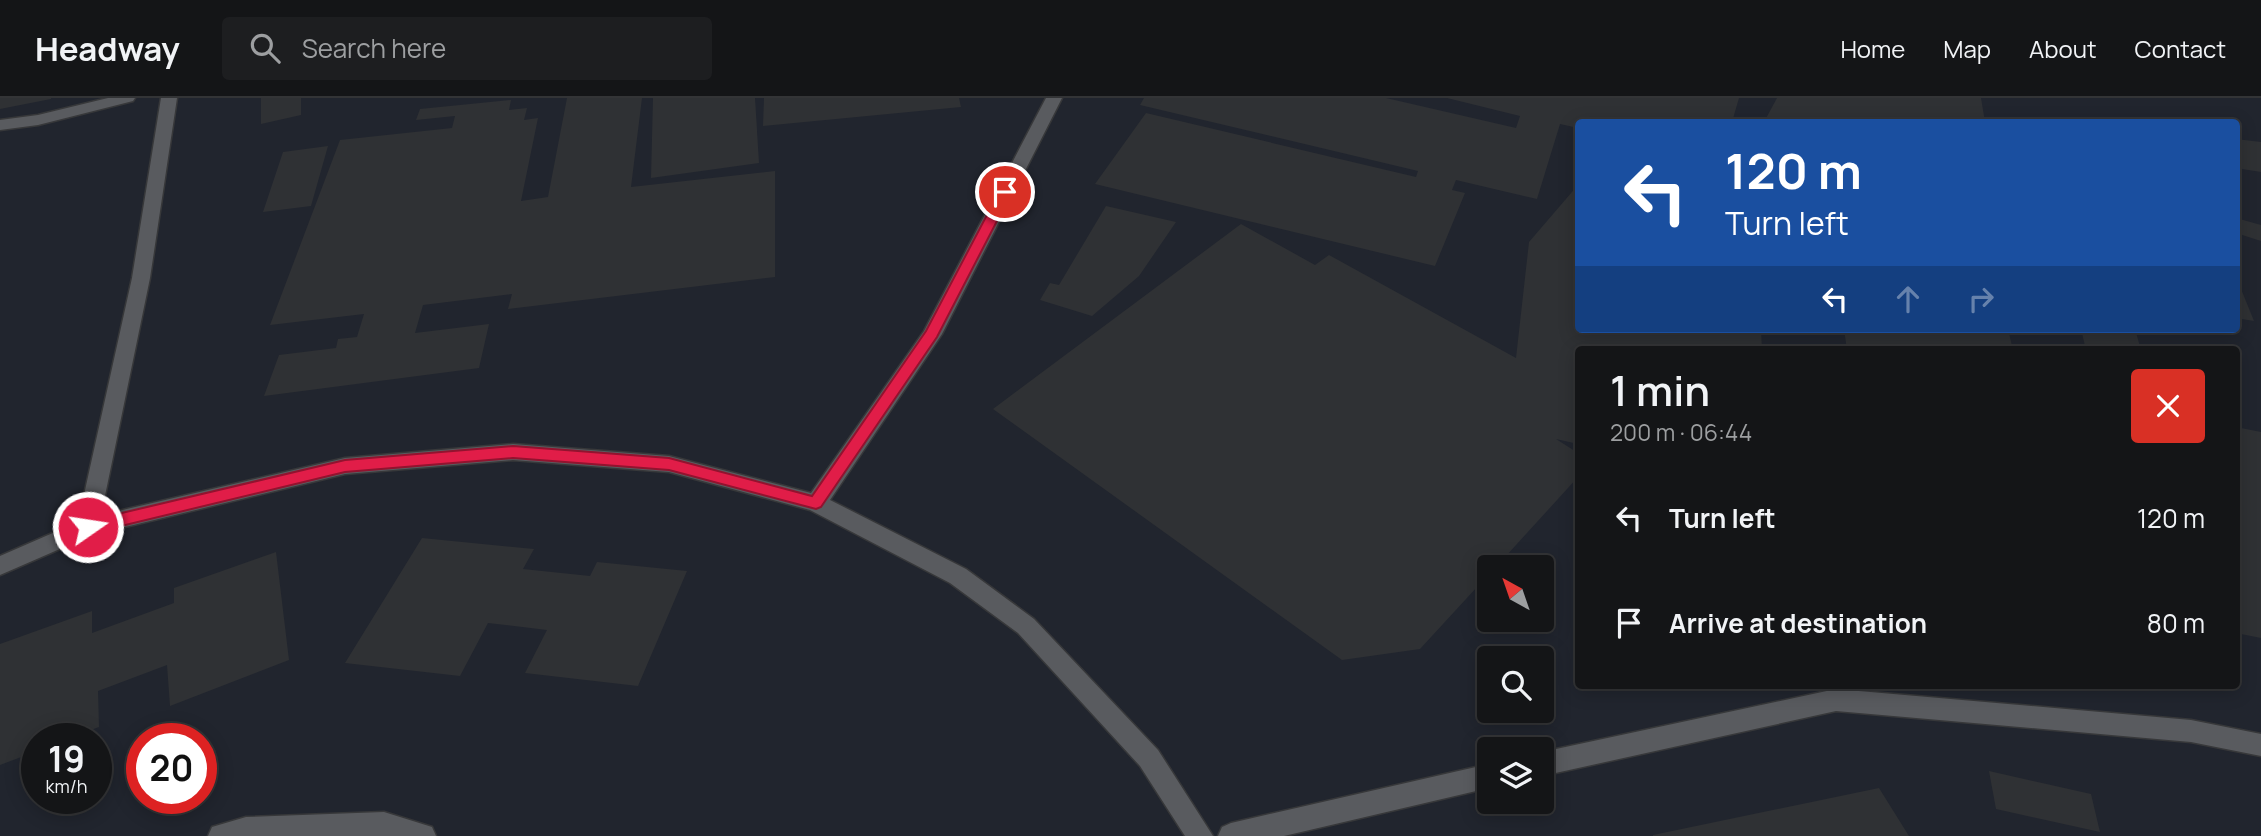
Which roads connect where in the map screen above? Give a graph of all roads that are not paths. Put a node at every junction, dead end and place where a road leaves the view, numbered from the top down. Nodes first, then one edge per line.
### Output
1 (127, 98) edge
2 (169, 98) edge
3 (1054, 98) edge
4 (0, 125) edge
5 (816, 503) junction
6 (88, 527) junction
7 (0, 566) edge
8 (2261, 745) edge
9 (1554, 761) edge
10 (1477, 779) edge
11 (221, 836) edge
12 (423, 836) edge
13 (1200, 836) edge
14 (1230, 836) edge

1 - 4 lane
2 - 6 lane
3 - 5 lane
5 - 6 lane
5 - 13 lane
6 - 7 lane
8 - 9 lane
10 - 14 lane
11 - 12 lane

